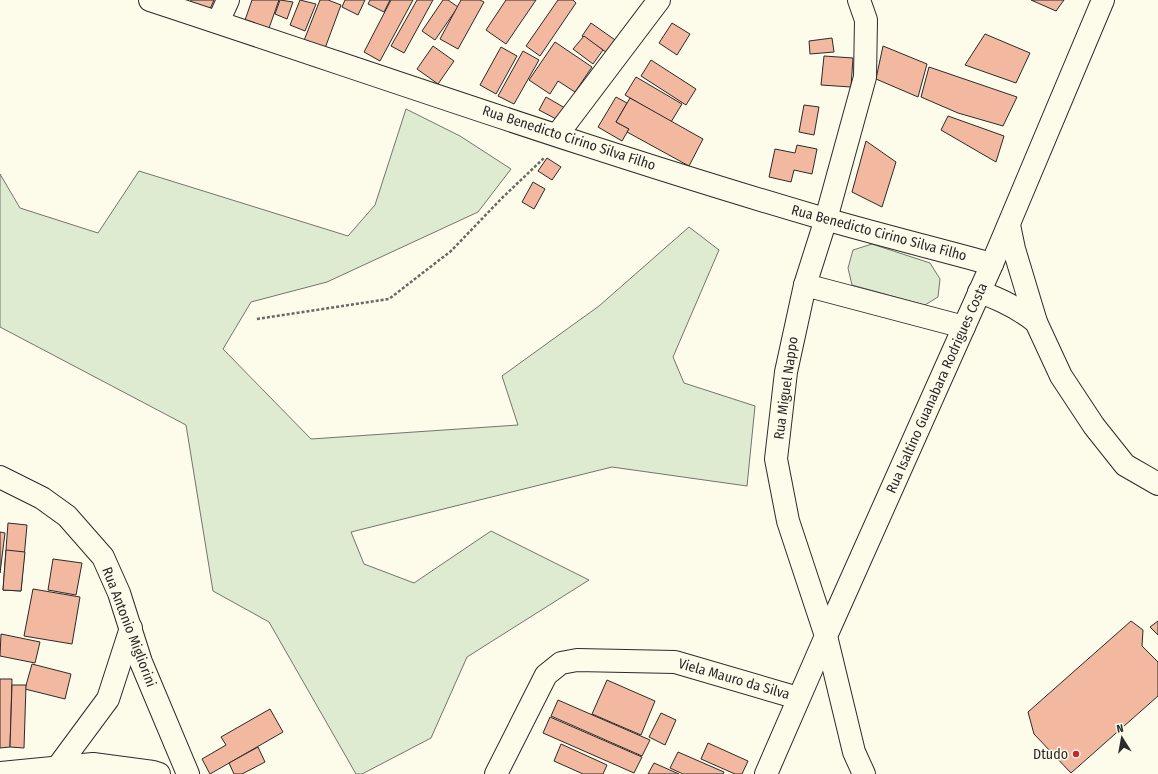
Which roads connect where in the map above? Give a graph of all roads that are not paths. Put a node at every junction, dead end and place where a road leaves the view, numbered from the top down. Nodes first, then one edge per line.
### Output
1 (150, 0) edge
2 (228, 0) edge
3 (659, 0) edge
4 (859, 0) edge
5 (1103, 0) edge
6 (218, 22) junction
7 (557, 135) junction
8 (826, 219) junction
9 (1009, 225) junction
10 (992, 264) junction
11 (805, 285) junction
12 (979, 292) junction
13 (1036, 322) junction
14 (964, 327) junction
15 (4, 480) edge
16 (1158, 484) edge
17 (131, 628) junction
18 (826, 636) junction
19 (798, 698) junction
20 (57, 768) junction
21 (0, 772) edge
22 (159, 774) edge
23 (188, 774) edge
24 (496, 774) edge
25 (766, 774) edge
26 (864, 774) edge

1 - 6 street, Rua Benedicto Cirino Silva Filho
2 - 6 street
3 - 7 street
4 - 8 street, Rua Miguel Nappo
5 - 9 street, Rua Isaltino Guanabara Rodrigues Costa
6 - 7 street, Rua Benedicto Cirino Silva Filho
7 - 8 street, Rua Benedicto Cirino Silva Filho
8 - 10 street, Rua Benedicto Cirino Silva Filho
8 - 11 street, Rua Miguel Nappo
9 - 10 street, Rua Isaltino Guanabara Rodrigues Costa
9 - 13 street
10 - 12 street, Rua Isaltino Guanabara Rodrigues Costa
11 - 14 street
11 - 18 street, Rua Miguel Nappo
12 - 13 street
12 - 14 street, Rua Isaltino Guanabara Rodrigues Costa
13 - 16 street
14 - 18 street, Rua Isaltino Guanabara Rodrigues Costa
15 - 17 street, Rua Antonio Migliorini
17 - 20 street
17 - 23 street, Rua Antonio Migliorini
18 - 19 street, Rua Isaltino Guanabara Rodrigues Costa
18 - 26 street, Rua Miguel Nappo
19 - 24 street, Viela Mauro da Silva
19 - 25 street, Rua Isaltino Guanabara Rodrigues Costa
20 - 21 street
20 - 22 street

